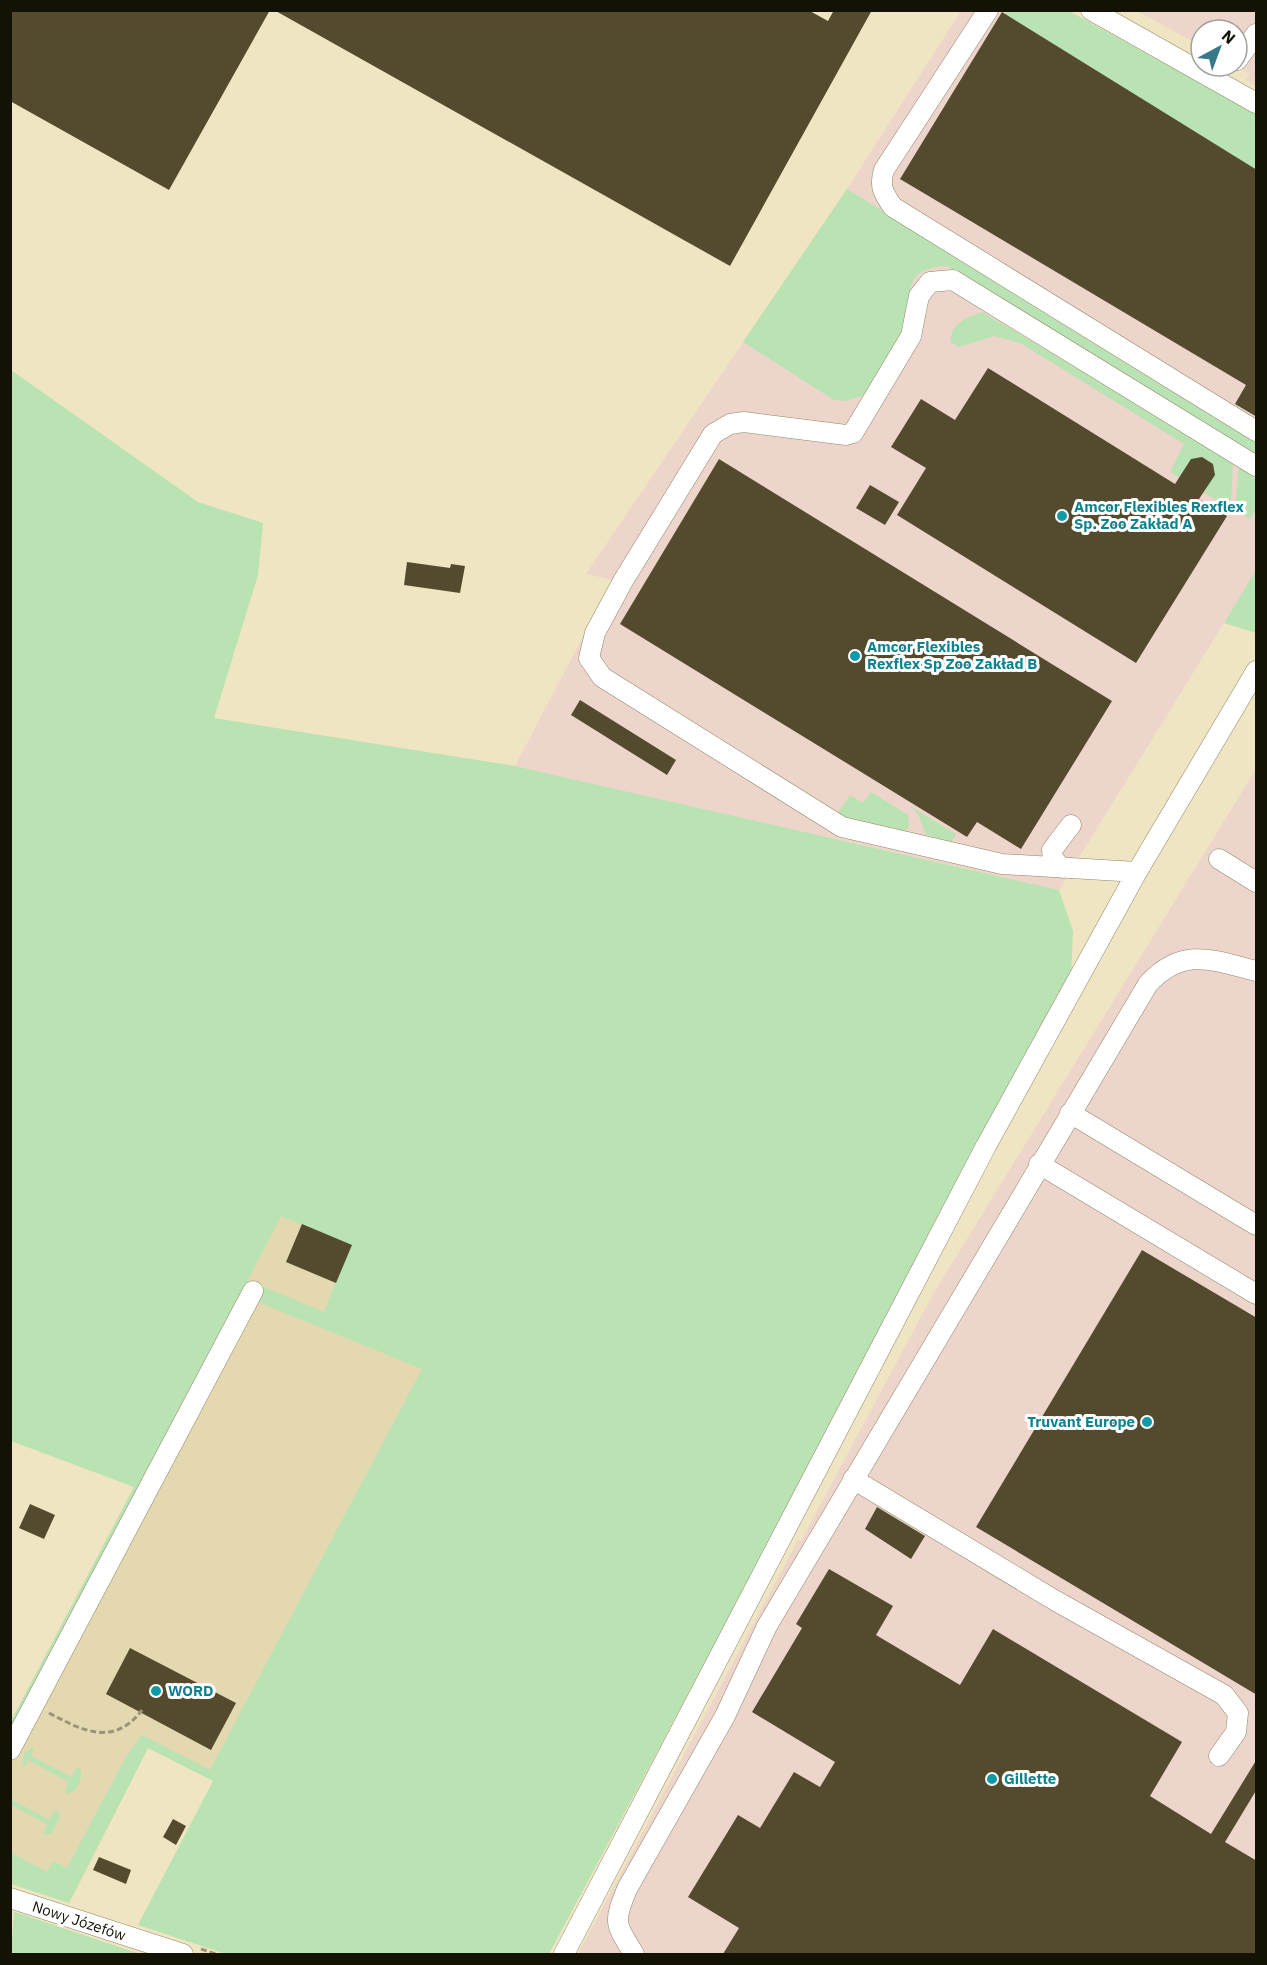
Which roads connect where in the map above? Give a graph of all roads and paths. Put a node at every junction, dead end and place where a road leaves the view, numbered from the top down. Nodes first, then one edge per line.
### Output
1 (988, 10) edge
2 (1091, 10) edge
3 (1225, 78) edge
4 (1221, 84) junction
5 (1257, 103) edge
6 (1257, 432) edge
7 (1257, 466) edge
8 (1257, 671) edge
9 (1071, 825) dead end
10 (1219, 859) dead end
11 (1062, 868) junction
12 (1137, 872) junction
13 (1257, 882) edge
14 (1257, 971) edge
15 (1070, 1113) junction
16 (1039, 1164) junction
17 (1257, 1225) edge
18 (253, 1291) dead end
19 (1257, 1294) edge
20 (854, 1479) junction
21 (142, 1710) dead end
22 (43, 1714) dead end
23 (10, 1750) edge
24 (1219, 1756) dead end
25 (10, 1898) edge
26 (183, 1954) edge
27 (564, 1954) edge
28 (634, 1954) edge

1 - 6 street
2 - 4 street
3 - 4 street
4 - 5 street
7 - 11 street
8 - 12 street
9 - 11 street
10 - 13 street
11 - 12 street
12 - 27 street
14 - 15 street
15 - 16 street
15 - 17 street
16 - 19 street
16 - 20 street
18 - 23 street
20 - 24 street
20 - 28 street
21 - 22 path
25 - 26 street, Nowy Józefów

